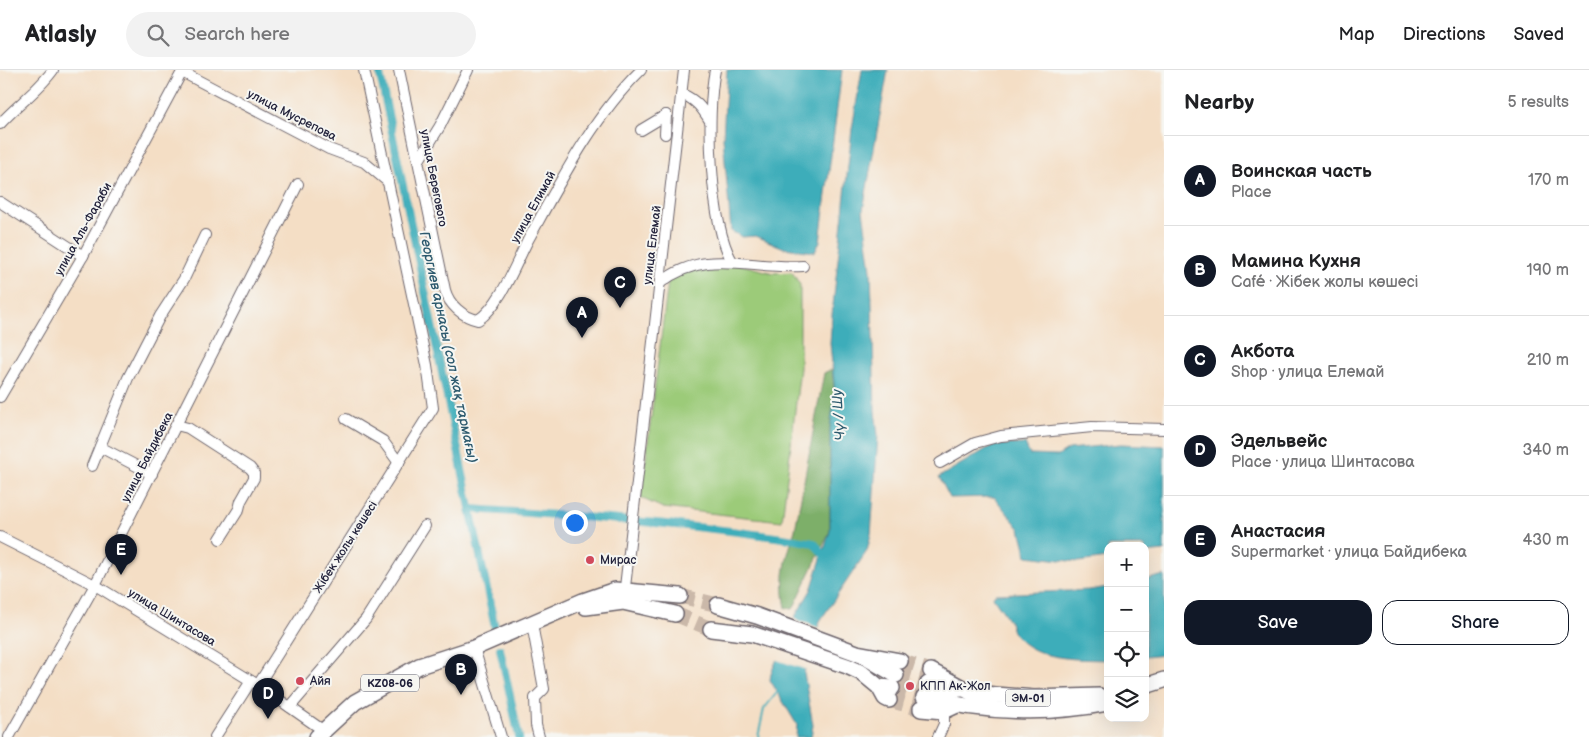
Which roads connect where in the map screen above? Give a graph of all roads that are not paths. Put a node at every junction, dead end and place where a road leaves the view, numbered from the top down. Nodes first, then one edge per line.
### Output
1 (53, 70) edge
2 (364, 70) edge
3 (399, 70) edge
4 (468, 70) edge
5 (642, 70) edge
6 (684, 70) edge
7 (715, 70) edge
8 (182, 71) edge
9 (682, 94) junction
10 (694, 100) junction
11 (711, 102) junction
12 (710, 121) junction
13 (0, 124) edge
14 (641, 130) dead end
15 (665, 134) dead end
16 (419, 160) junction
17 (388, 182) junction
18 (298, 184) dead end
19 (0, 202) edge
20 (205, 235) dead end
21 (83, 256) junction
22 (732, 260) junction
23 (803, 266) dead end
24 (660, 283) junction
25 (445, 290) joint
26 (0, 397) edge
27 (346, 419) dead end
28 (176, 426) junction
29 (1164, 429) edge
30 (100, 447) junction
31 (399, 463) junction
32 (940, 463) dead end
33 (92, 466) dead end
34 (152, 474) junction
35 (425, 526) dead end
36 (0, 537) edge
37 (220, 538) dead end
38 (96, 585) junction
39 (624, 596) junction
40 (680, 596) tunnel mouth
41 (718, 605) tunnel mouth
42 (675, 614) tunnel mouth
43 (532, 624) junction
44 (711, 629) tunnel mouth
45 (474, 648) junction
46 (1164, 680) edge
47 (254, 683) junction
48 (1149, 685) edge
49 (926, 690) junction
50 (1164, 690) edge
51 (1104, 694) edge
52 (1149, 695) edge
53 (1002, 699) junction
54 (1104, 704) edge
55 (958, 705) junction
56 (290, 707) junction
57 (944, 711) junction
58 (320, 734) edge
59 (9, 737) edge
60 (215, 737) edge
61 (501, 737) edge
62 (539, 737) edge
63 (938, 737) edge

1 - 13 street
2 - 17 street
3 - 16 street, улица Берегового
4 - 16 street
5 - 25 street, улица Елимай
6 - 9 street, улица Елемай
7 - 11 street
8 - 17 street, улица Мусрепова
8 - 21 street, улица Аль-Фараби
9 - 10 street
9 - 24 street, улица Елемай
10 - 11 street
10 - 12 street
11 - 12 street
12 - 22 street
14 - 15 street
16 - 25 street, улица Берегового
17 - 31 street, Жібек жолы көшесі
18 - 28 street, улица Байдибека
19 - 21 street
20 - 30 street
21 - 26 street, улица Аль-Фараби
22 - 23 street
22 - 24 street
24 - 39 street, улица Елемай
27 - 31 street
28 - 34 street, улица Байдибека
28 - 37 street
29 - 32 street
30 - 33 street
30 - 34 street
31 - 47 street, Жібек жолы көшесі
34 - 38 street, улица Байдибека
35 - 56 street
36 - 38 street, улица Шинтасова
38 - 47 street, улица Шинтасова
38 - 59 street, улица Байдибека
39 - 40 highway, KZ08-06
39 - 42 highway, KZ08-06
39 - 43 highway, KZ08-06
41 - 44 highway
43 - 45 highway, KZ08-06
43 - 62 street
45 - 58 highway, KZ08-06
45 - 61 street
46 - 48 highway
47 - 56 street, улица Шинтасова
47 - 60 street, Жібек жолы көшесі
49 - 53 highway, ЭМ-01
49 - 55 highway, ЭМ-01
49 - 57 highway, ЭМ-01
50 - 52 highway
51 - 53 highway, ЭМ-01
53 - 54 highway, ЭМ-01
53 - 55 highway, ЭМ-01
55 - 57 highway, ЭМ-01
56 - 58 street, улица Шинтасова
57 - 63 street

